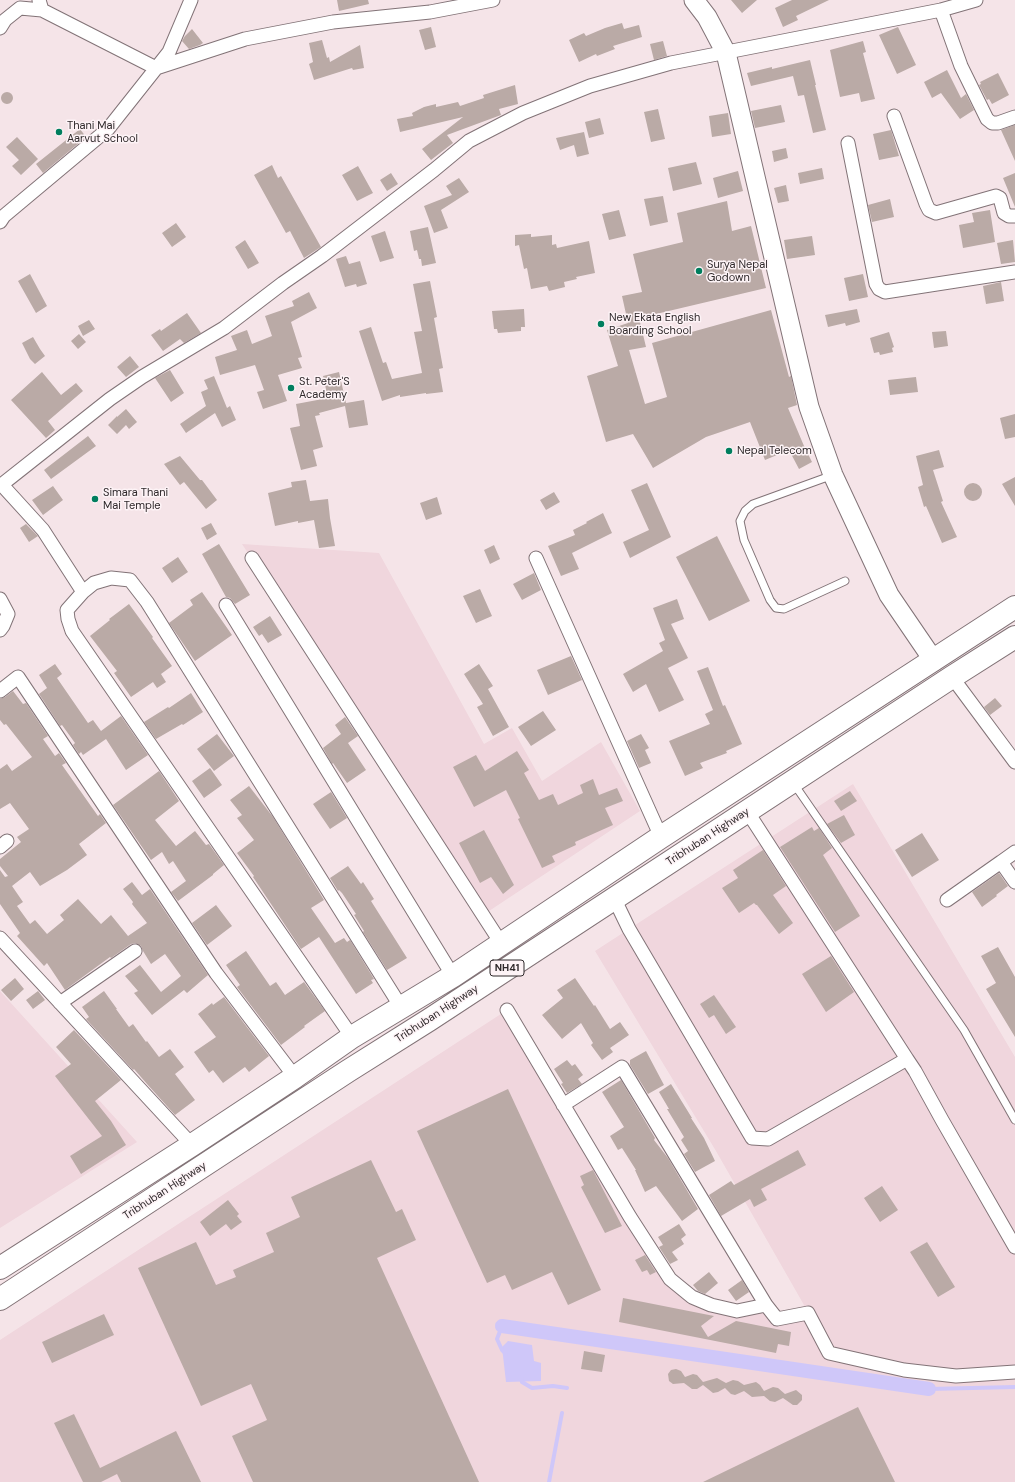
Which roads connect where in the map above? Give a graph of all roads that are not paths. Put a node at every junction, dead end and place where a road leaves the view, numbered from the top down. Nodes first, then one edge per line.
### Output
1 (191, 0) edge
2 (493, 0) edge
3 (694, 0) edge
4 (976, 0) edge
5 (40, 5) edge
6 (941, 10) junction
7 (0, 28) edge
8 (726, 53) junction
9 (156, 68) junction
10 (894, 116) dead end
11 (1015, 117) edge
12 (848, 143) dead end
13 (1015, 216) edge
14 (0, 222) edge
15 (1015, 272) edge
16 (833, 475) junction
17 (1, 485) edge
18 (252, 558) dead end
19 (536, 558) dead end
20 (845, 581) dead end
21 (83, 592) junction
22 (0, 599) edge
23 (226, 605) dead end
24 (1015, 607) edge
25 (0, 630) edge
26 (1015, 637) edge
27 (934, 661) junction
28 (952, 677) junction
29 (0, 692) edge
30 (1015, 762) edge
31 (792, 782) junction
32 (747, 811) junction
33 (661, 837) junction
34 (1015, 852) edge
35 (1001, 862) junction
36 (1015, 882) edge
37 (614, 898) junction
38 (947, 900) dead end
39 (0, 938) edge
40 (501, 943) junction
41 (135, 951) dead end
42 (453, 976) junction
43 (60, 1003) junction
44 (401, 1007) junction
45 (507, 1010) dead end
46 (352, 1037) junction
47 (907, 1059) junction
48 (295, 1077) junction
49 (563, 1105) junction
50 (1015, 1120) edge
51 (192, 1145) junction
52 (1014, 1243) edge
53 (0, 1268) edge
54 (0, 1299) edge
55 (766, 1305) junction
56 (1015, 1372) edge

1 - 9 street
2 - 9 street
3 - 8 main road
4 - 6 street
5 - 7 street
5 - 9 street
6 - 8 street
6 - 11 street
8 - 16 main road
8 - 17 street
9 - 14 street
10 - 13 street
12 - 15 street
16 - 20 lane
16 - 27 main road
17 - 21 street
18 - 40 street
19 - 33 street
21 - 44 street
21 - 46 street
22 - 25 street
23 - 42 street
24 - 27 highway, NH41
26 - 28 highway, Tribhuban Highway / NH41
27 - 33 highway, NH41
28 - 30 street
28 - 31 highway, Tribhuban Highway / NH41
29 - 48 street
31 - 32 highway, Tribhuban Highway / NH41
31 - 50 lane
32 - 37 highway, Tribhuban Highway / NH41
32 - 47 street
33 - 40 highway, NH41
34 - 35 street
35 - 36 street
35 - 38 street
37 - 47 street
37 - 54 highway, Tribhuban Highway / NH41
39 - 43 street
40 - 42 highway, NH41
41 - 43 street
42 - 44 highway, NH41
43 - 51 street
44 - 46 highway, NH41
45 - 49 street
46 - 48 highway, NH41
47 - 52 street
48 - 51 highway, NH41
49 - 55 street
49 - 55 street
51 - 53 highway, NH41
55 - 56 street

